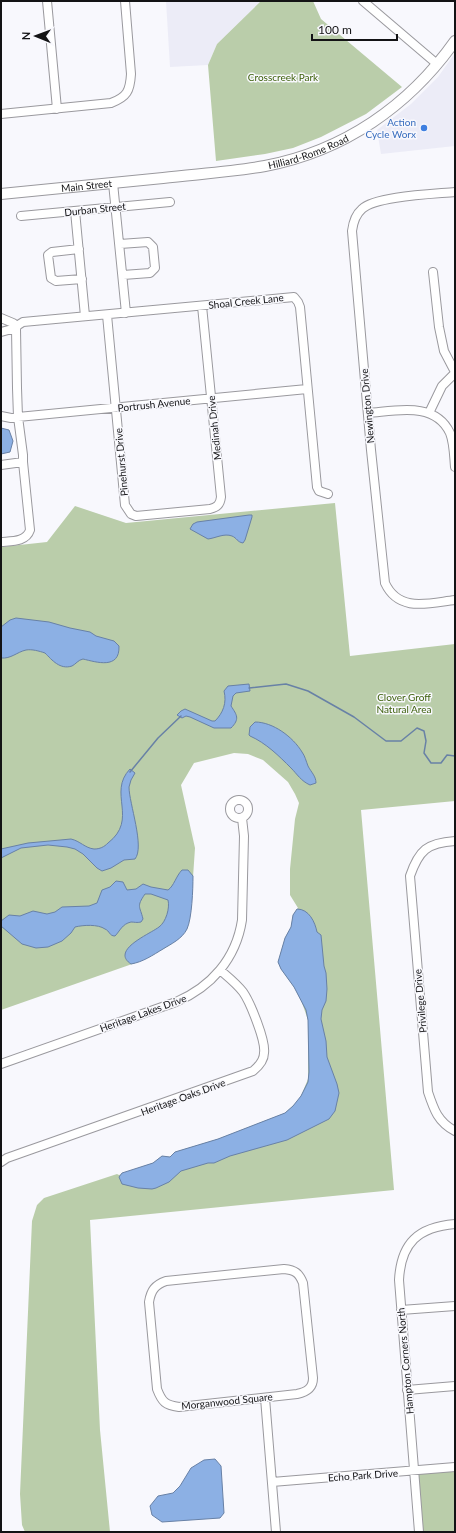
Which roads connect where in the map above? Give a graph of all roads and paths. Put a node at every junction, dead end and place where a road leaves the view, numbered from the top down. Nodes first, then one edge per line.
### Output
1 (47, 1) edge
2 (125, 1) edge
3 (363, 1) edge
4 (455, 41) edge
5 (436, 64) junction
6 (57, 109) junction
7 (1, 114) edge
8 (172, 177) joint
9 (113, 183) junction
10 (455, 192) edge
11 (1, 194) edge
12 (170, 202) dead end
13 (116, 207) junction
14 (75, 211) junction
15 (21, 216) dead end
16 (120, 244) junction
17 (79, 249) junction
18 (432, 272) dead end
19 (123, 275) junction
20 (82, 279) junction
21 (202, 306) junction
22 (126, 313) junction
23 (107, 315) junction
24 (86, 316) junction
25 (1, 318) edge
26 (17, 326) junction
27 (1, 332) edge
28 (455, 372) edge
29 (308, 388) junction
30 (211, 398) junction
31 (116, 408) junction
32 (429, 412) junction
33 (368, 413) junction
34 (1, 416) edge
35 (18, 418) junction
36 (23, 462) junction
37 (1, 465) edge
38 (455, 467) edge
39 (328, 494) dead end
40 (175, 512) joint
41 (1, 542) edge
42 (455, 600) edge
43 (242, 818) dead end
44 (455, 841) edge
45 (220, 970) junction
46 (1, 1064) edge
47 (455, 1131) edge
48 (1, 1162) edge
49 (455, 1224) edge
50 (455, 1306) edge
51 (401, 1310) junction
52 (455, 1386) edge
53 (407, 1390) junction
54 (265, 1398) junction
55 (455, 1467) edge
56 (414, 1471) junction
57 (272, 1482) junction
58 (276, 1532) edge
59 (419, 1532) edge

1 - 6 street
2 - 6 street
3 - 5 street
4 - 5 main road, Hilliard-Rome Road
5 - 8 main road, Hilliard-Rome Road
6 - 7 street
8 - 9 main road, Main Street
9 - 11 main road, Main Street
9 - 13 street
10 - 33 street, Newington Drive
12 - 13 street, Durban Street
13 - 14 street, Durban Street
13 - 16 street
14 - 15 street, Durban Street
14 - 17 street
16 - 19 street
16 - 19 street
17 - 20 street
17 - 20 street
18 - 28 street
19 - 22 street
20 - 24 street
21 - 22 street, Shoal Creek Lane
21 - 29 street, Shoal Creek Lane
21 - 30 street, Medinah Drive
22 - 23 street, Shoal Creek Lane
23 - 24 street, Shoal Creek Lane
23 - 31 street, Pinehurst Drive
24 - 26 street, Shoal Creek Lane
25 - 26 street
26 - 27 street, Shoal Creek Lane
26 - 35 street
28 - 32 street
29 - 30 street, Portrush Avenue
29 - 39 street, Shoal Creek Lane
30 - 31 street, Portrush Avenue
30 - 40 street, Medinah Drive
31 - 35 street, Portrush Avenue
31 - 40 street, Pinehurst Drive
32 - 33 street
32 - 38 street
33 - 42 street, Newington Drive
34 - 35 street, Portrush Avenue
35 - 36 street
36 - 37 street
36 - 41 street
43 - 45 street, Heritage Lakes Drive
44 - 47 street, Privilege Drive
45 - 46 street, Heritage Lakes Drive
45 - 48 street, Heritage Oaks Drive
49 - 51 street, Hampton Corners North
50 - 51 street
51 - 53 street, Hampton Corners North
52 - 53 street
53 - 56 street, Hampton Corners North
54 - 54 street, Morganwood Square
54 - 57 street
55 - 56 street, Echo Park Drive
56 - 57 street, Echo Park Drive
56 - 59 street, Hampton Corners North
57 - 58 street

